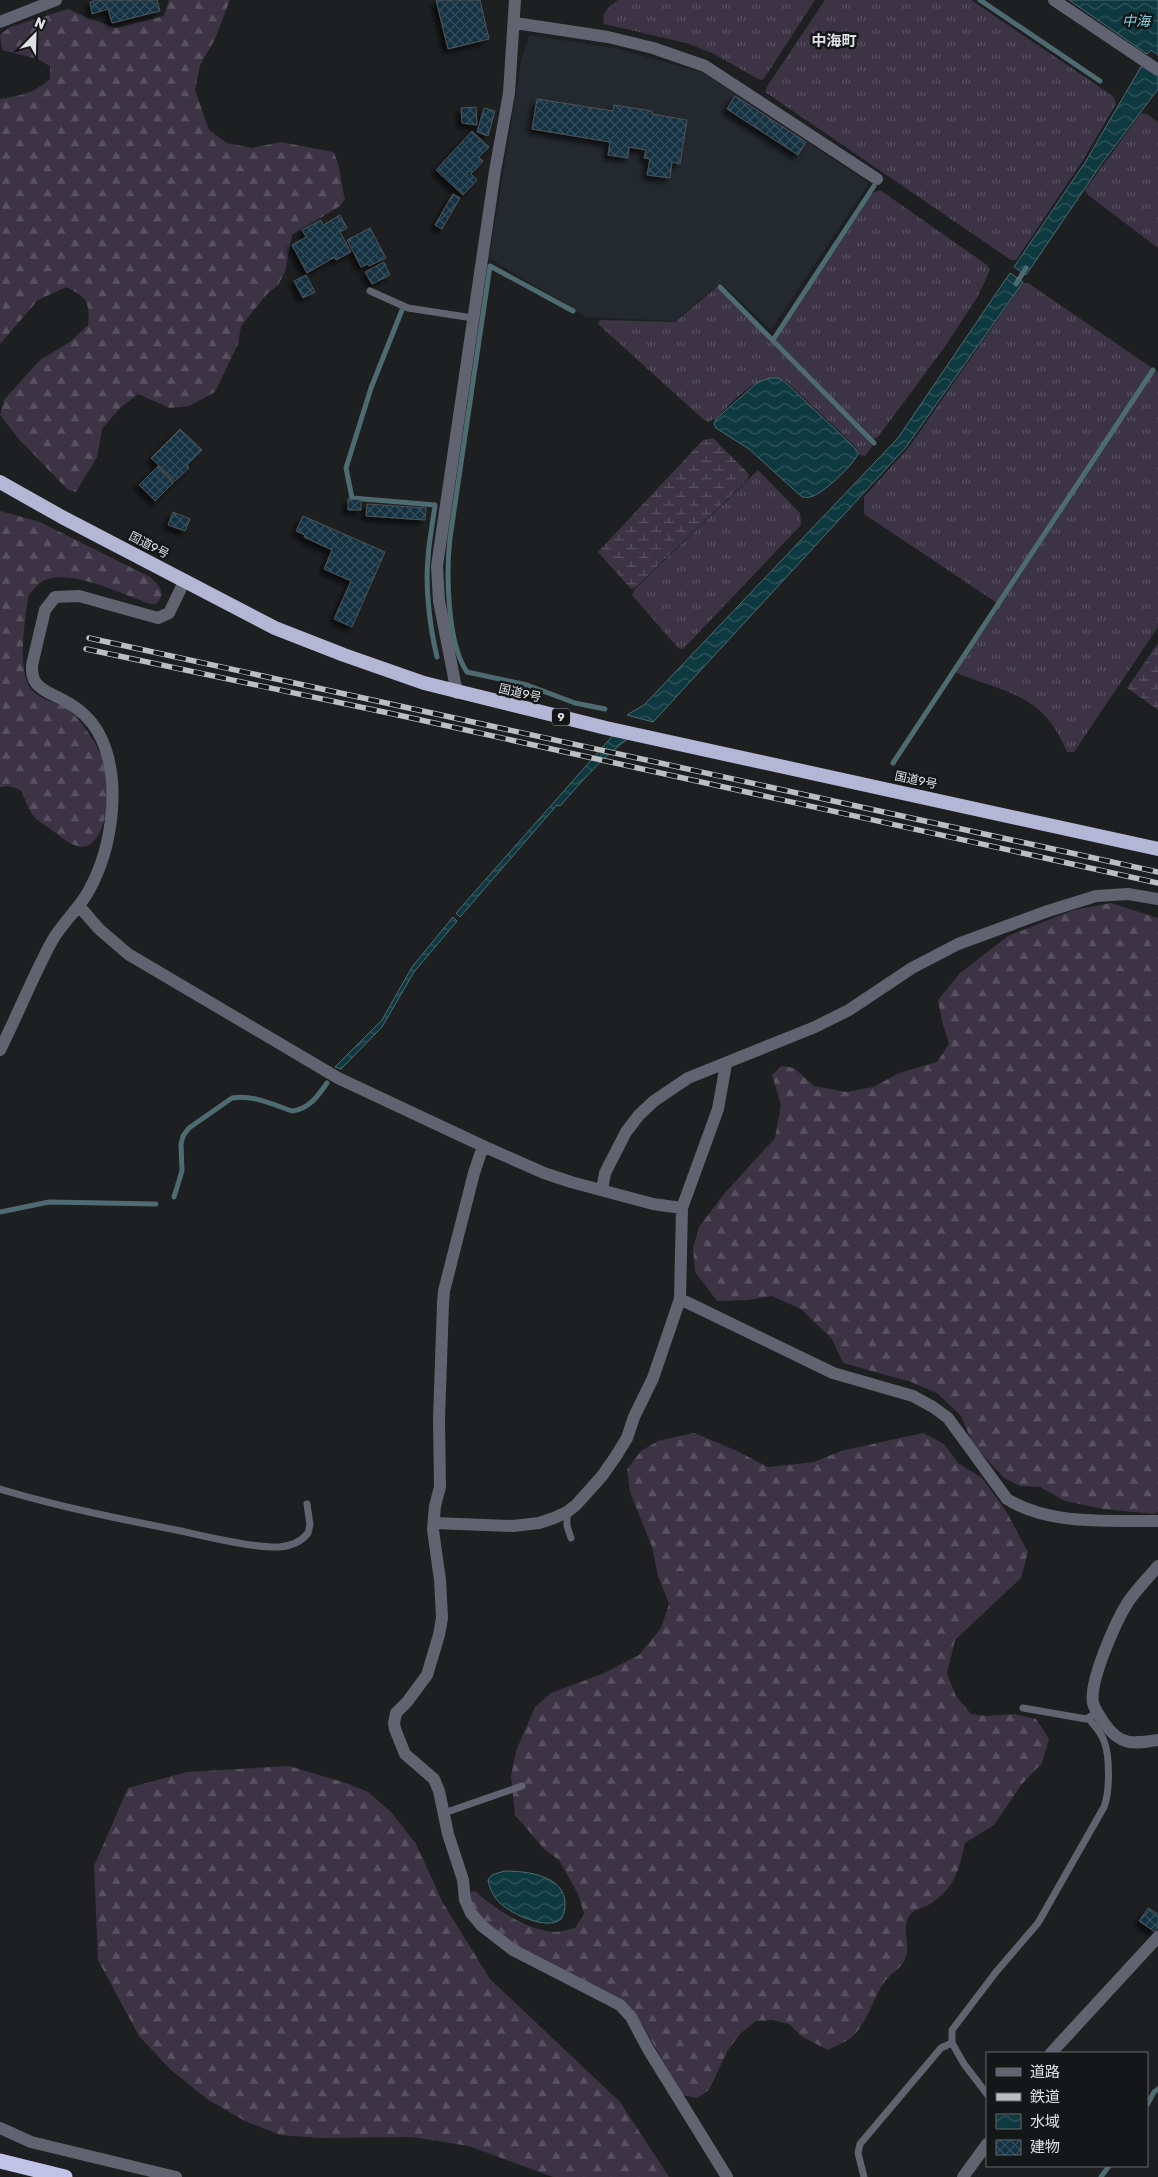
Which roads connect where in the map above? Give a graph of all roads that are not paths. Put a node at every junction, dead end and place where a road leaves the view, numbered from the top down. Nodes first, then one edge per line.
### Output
1 (56, 0) edge
2 (515, 0) edge
3 (1054, 0) edge
4 (0, 22) edge
5 (514, 23) junction
6 (1158, 70) edge
7 (877, 179) dead end
8 (370, 291) dead end
9 (473, 318) junction
10 (0, 482) edge
11 (185, 580) junction
12 (457, 693) junction
13 (1158, 849) edge
14 (1158, 899) edge
15 (80, 906) junction
16 (0, 1050) edge
17 (726, 1064) junction
18 (483, 1146) junction
19 (602, 1190) junction
20 (682, 1208) junction
21 (680, 1299) junction
22 (0, 1489) edge
23 (307, 1504) dead end
24 (567, 1512) junction
25 (1158, 1521) edge
26 (434, 1523) junction
27 (571, 1538) dead end
28 (1158, 1566) edge
29 (1023, 1708) dead end
30 (1093, 1714) junction
31 (1158, 1740) edge
32 (522, 1786) dead end
33 (444, 1813) junction
34 (1158, 1937) edge
35 (952, 2043) junction
36 (1052, 2052) edge
37 (986, 2093) edge
38 (0, 2128) edge
39 (986, 2145) edge
40 (0, 2161) edge
41 (65, 2177) edge
42 (176, 2177) edge
43 (727, 2177) edge
44 (864, 2177) edge
45 (963, 2177) edge

1 - 4 street
2 - 5 street
3 - 6 street
5 - 7 street
5 - 9 street
8 - 9 lane
9 - 12 street
10 - 11 highway, 国道9号 / 9
11 - 12 highway, 国道9号 / 9
11 - 15 street
12 - 13 highway, 国道9号 / 9
14 - 17 street
15 - 16 street
15 - 18 street
17 - 19 street
17 - 20 street
18 - 19 street
18 - 26 street
19 - 20 street
20 - 21 street
21 - 24 street
21 - 25 street
22 - 23 lane
24 - 26 street
24 - 27 lane
26 - 33 street
28 - 30 street
29 - 30 lane
30 - 31 street
30 - 35 lane
32 - 33 lane
33 - 43 street
34 - 36 street
35 - 37 lane
35 - 44 lane
38 - 42 street
39 - 45 street
40 - 41 highway

